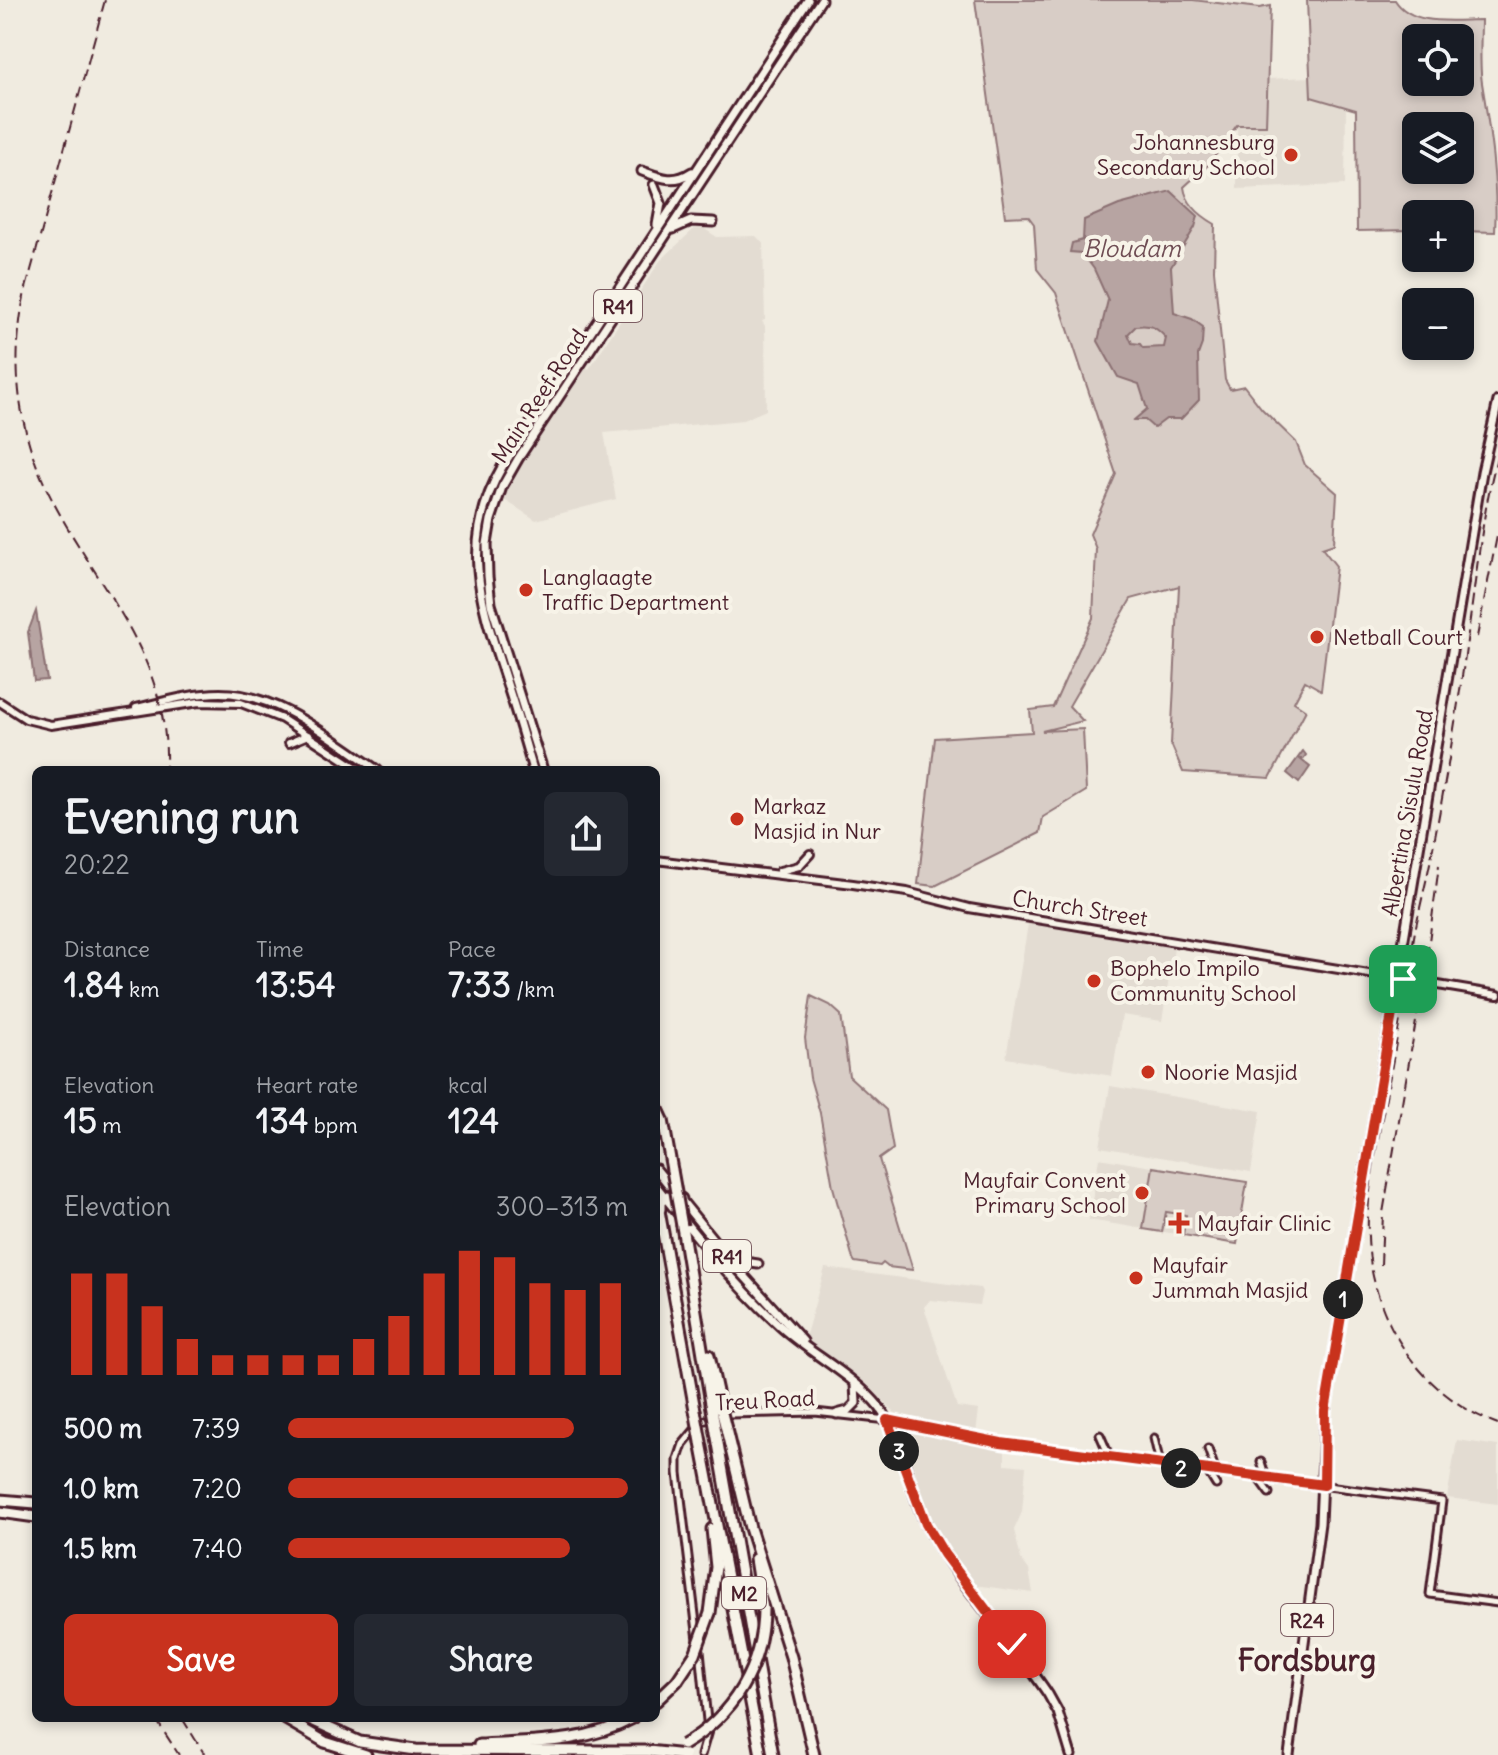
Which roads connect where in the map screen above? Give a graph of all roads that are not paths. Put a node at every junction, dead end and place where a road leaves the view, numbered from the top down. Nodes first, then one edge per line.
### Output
1 (808, 0) edge
2 (821, 0) edge
3 (700, 165) junction
4 (642, 171) dead end
5 (654, 185) dead end
6 (713, 222) dead end
7 (667, 234) junction
8 (645, 248) junction
9 (1498, 401) edge
10 (512, 685) junction
11 (0, 702) edge
12 (124, 712) junction
13 (308, 735) junction
14 (289, 743) dead end
15 (353, 766) edge
16 (372, 766) edge
17 (532, 766) edge
18 (542, 766) edge
19 (810, 854) dead end
20 (660, 860) edge
21 (772, 873) junction
22 (1400, 979) junction
23 (1498, 995) edge
24 (660, 1114) edge
25 (660, 1174) edge
26 (661, 1195) edge
27 (681, 1199) junction
28 (729, 1259) junction
29 (758, 1264) dead end
30 (815, 1355) junction
31 (854, 1383) junction
32 (837, 1414) junction
33 (887, 1420) junction
34 (721, 1430) junction
35 (1100, 1435) dead end
36 (1154, 1438) dead end
37 (1208, 1449) dead end
38 (1110, 1458) junction
39 (1261, 1462) dead end
40 (1160, 1465) junction
41 (1207, 1471) junction
42 (1216, 1472) junction
43 (1258, 1478) junction
44 (1266, 1478) junction
45 (1216, 1485) dead end
46 (1324, 1485) junction
47 (1269, 1493) dead end
48 (712, 1497) junction
49 (0, 1500) edge
50 (32, 1503) edge
51 (0, 1512) edge
52 (32, 1516) edge
53 (750, 1528) junction
54 (1498, 1603) edge
55 (660, 1697) edge
56 (291, 1722) edge
57 (316, 1722) edge
58 (624, 1722) edge
59 (416, 1750) junction
60 (684, 1750) edge
61 (366, 1755) edge
62 (654, 1755) edge
63 (701, 1755) edge
64 (761, 1755) edge
65 (773, 1755) edge
66 (814, 1755) edge
67 (1071, 1755) edge
68 (1289, 1755) edge

1 - 3 main road, Main Reef Road / R41
2 - 7 main road, Main Reef Road / R41
3 - 4 main road
3 - 8 main road, Main Reef Road / R41
5 - 8 main road
6 - 7 main road
7 - 10 main road, Main Reef Road / R41
8 - 10 main road, Main Reef Road / R41
9 - 22 main road, Albertina Sisulu Road / R24
10 - 17 main road, Main Reef Road / R41
10 - 18 main road, Main Reef Road / R41
11 - 12 main road
12 - 13 main road
12 - 16 main road
13 - 14 main road
13 - 15 main road
19 - 21 main road
20 - 21 main road, Church Street
21 - 22 main road, Church Street
22 - 23 main road, Church Street, bridge
22 - 46 main road, Albertina Sisulu Road / R24
24 - 34 highway, M2, bridge
25 - 27 main road, R41
26 - 27 highway
26 - 30 main road, R41
26 - 48 highway, M2, bridge
27 - 28 main road, R41
28 - 29 main road
28 - 30 main road, R41
30 - 31 main road, R41
31 - 32 main road
31 - 33 main road, R41
32 - 33 street, Treu Road
32 - 63 street, Treu Road
33 - 38 street, Treu Road
33 - 67 main road, R41
34 - 53 highway
34 - 65 highway, M2
35 - 38 street
36 - 40 street
37 - 42 street
38 - 40 street, Treu Road
39 - 44 street
40 - 41 street, Treu Road
41 - 42 street, Treu Road
41 - 45 street
42 - 43 street, Treu Road
43 - 44 street, Treu Road
43 - 47 street
44 - 46 street, Treu Road
46 - 54 street, Treu Road
46 - 68 main road, Albertina Sisulu Road / R24
48 - 55 highway, bridge
48 - 64 highway, M2
49 - 50 highway
51 - 52 highway
53 - 60 highway, bridge
53 - 66 highway
56 - 61 highway
57 - 59 highway
58 - 59 highway
59 - 60 highway, bridge
60 - 62 highway

